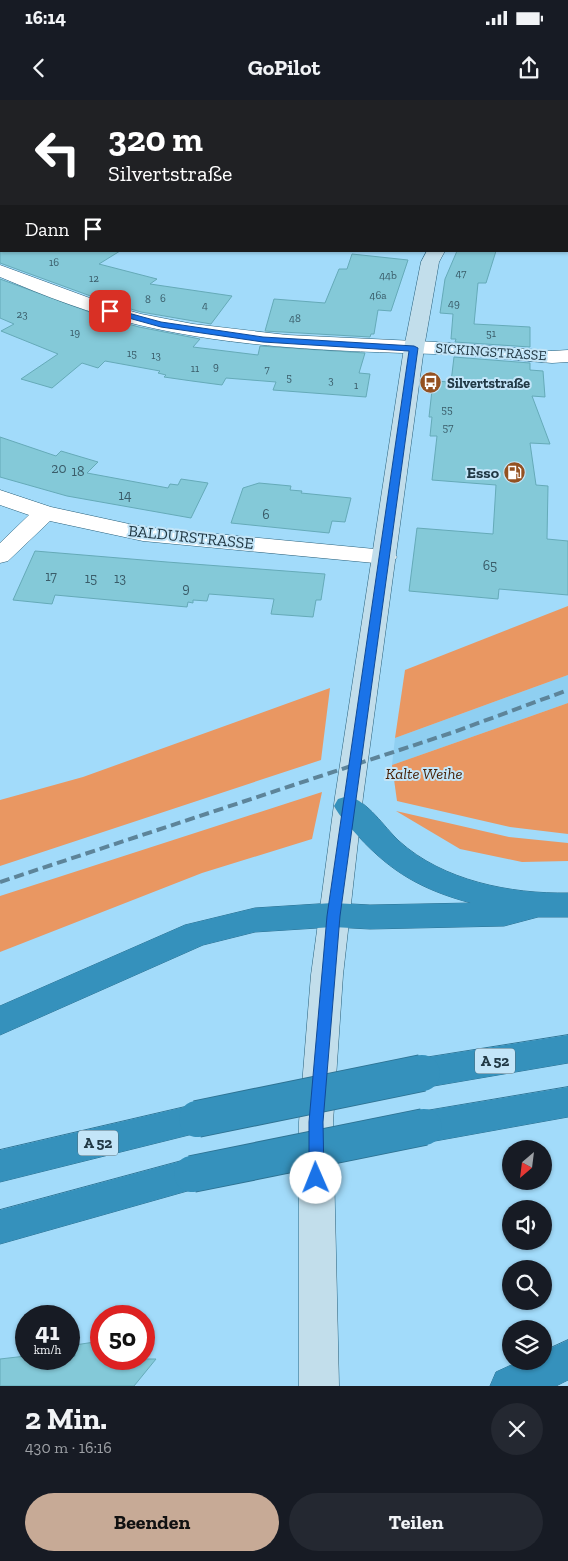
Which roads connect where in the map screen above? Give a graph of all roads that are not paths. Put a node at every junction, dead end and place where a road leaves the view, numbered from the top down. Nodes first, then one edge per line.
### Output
1 (435, 252) edge
2 (0, 270) edge
3 (414, 348) junction
4 (568, 356) edge
5 (0, 497) edge
6 (45, 513) junction
7 (0, 556) edge
8 (386, 557) junction
9 (348, 806) junction
10 (553, 905) edge
11 (333, 916) junction
12 (0, 1020) edge
13 (568, 1049) edge
14 (568, 1102) edge
15 (0, 1166) edge
16 (0, 1227) edge
17 (568, 1360) edge
18 (319, 1386) edge
19 (510, 1386) edge

1 - 3 main road
2 - 3 street
3 - 4 street, SICKINGSTRASSE
3 - 8 main road
5 - 6 street, BALDURSTRASSE
6 - 7 street
6 - 8 street, BALDURSTRASSE
8 - 9 main road
9 - 10 highway
9 - 11 main road
10 - 11 highway
11 - 12 highway
11 - 18 main road
13 - 15 highway, A 52, bridge
14 - 16 highway, bridge
17 - 19 highway

